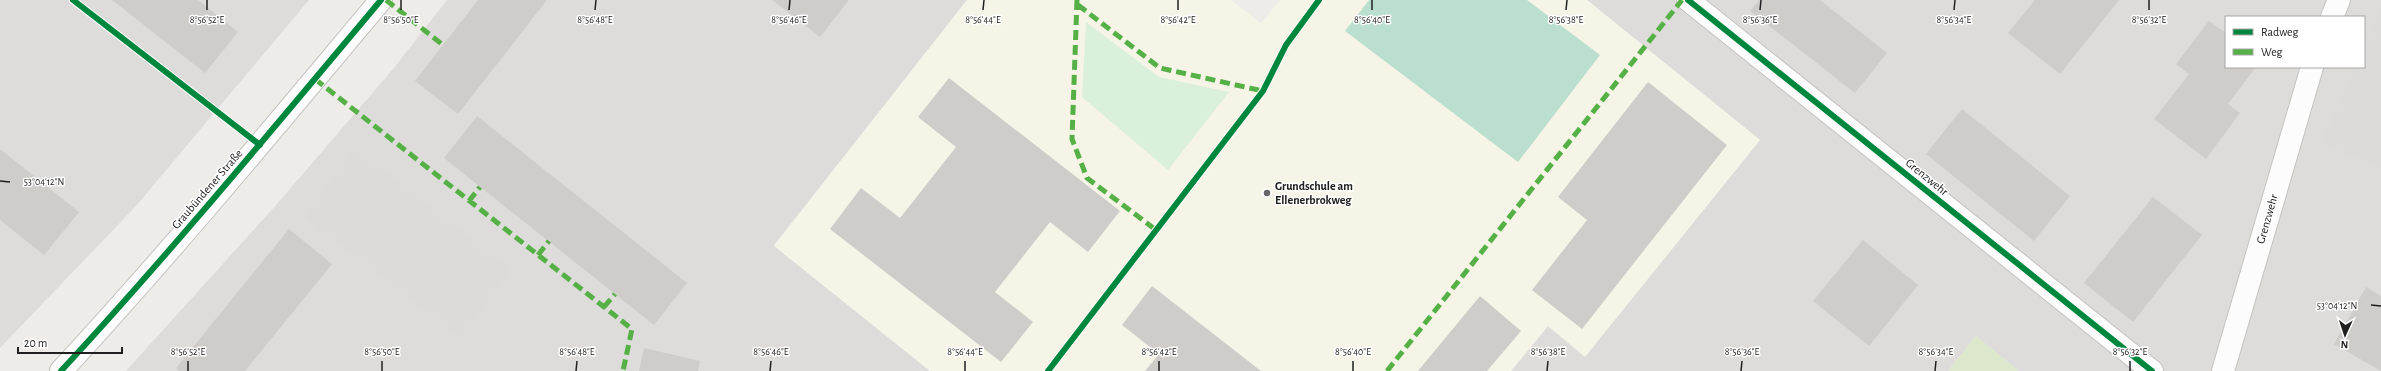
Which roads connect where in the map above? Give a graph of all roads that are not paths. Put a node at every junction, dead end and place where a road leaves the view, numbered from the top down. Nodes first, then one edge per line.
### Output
1 (381, 0) edge
2 (1688, 0) edge
3 (2339, 0) edge
4 (2332, 16) edge
5 (2312, 68) edge
6 (61, 371) edge
7 (2152, 371) edge
8 (2223, 371) edge

1 - 6 street, Graubündener Straße
2 - 7 street, Grenzwehr
3 - 4 street
5 - 8 street, Grenzwehr

